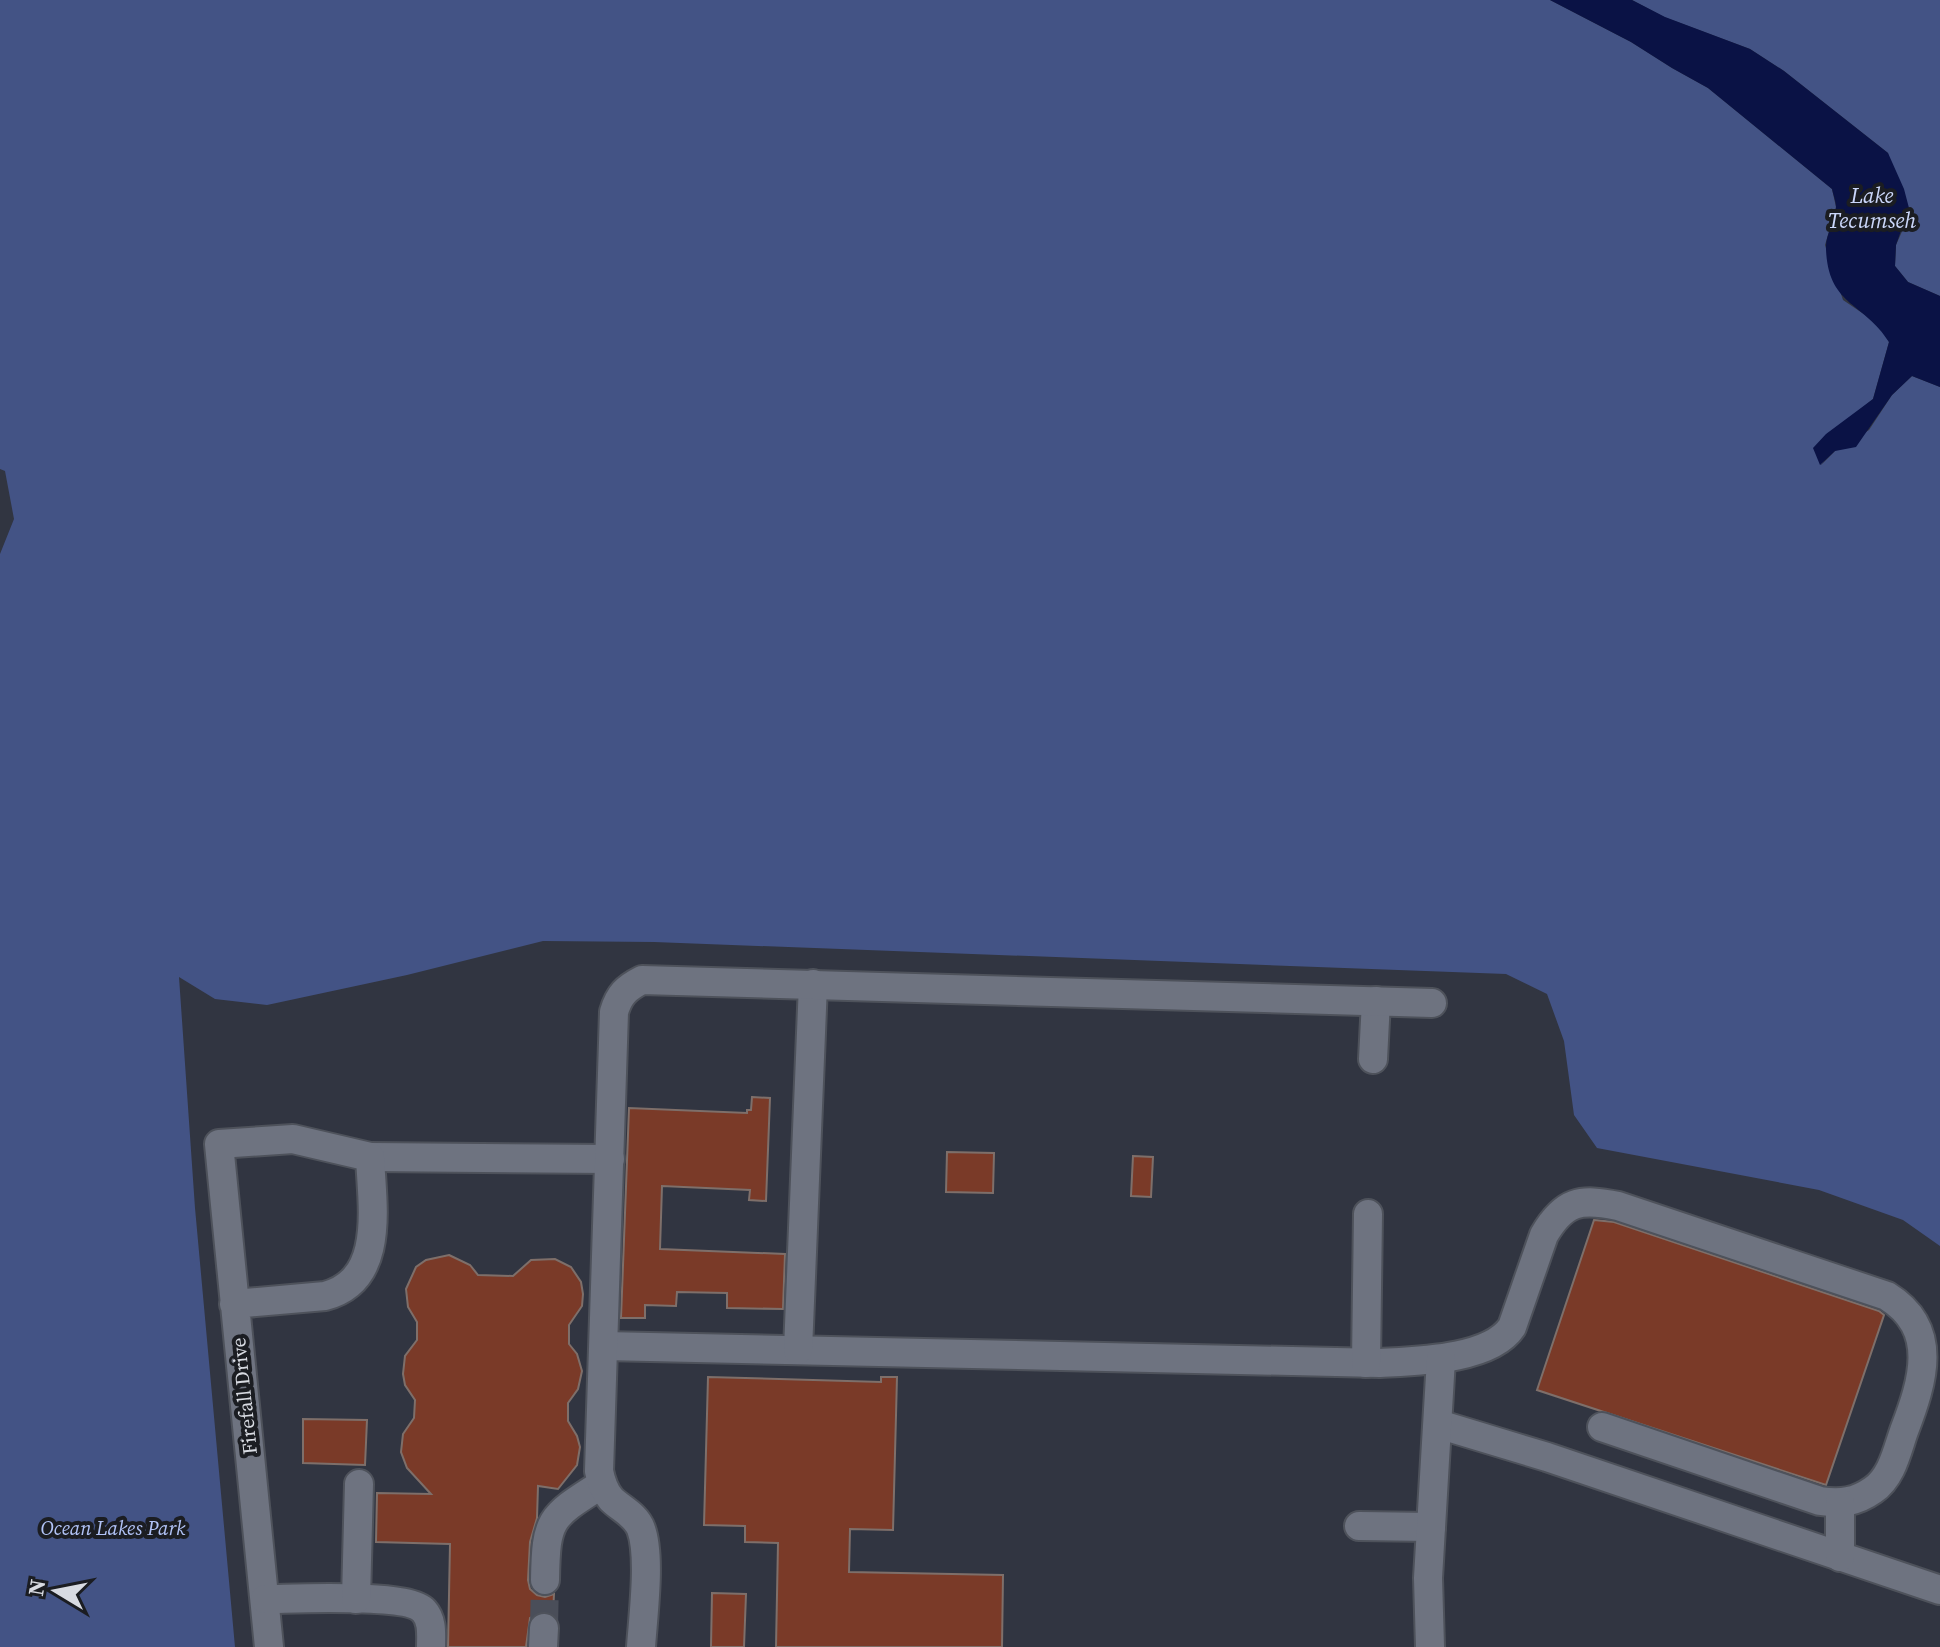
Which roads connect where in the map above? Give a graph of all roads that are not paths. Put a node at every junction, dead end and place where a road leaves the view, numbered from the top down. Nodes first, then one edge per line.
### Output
1 (813, 984) junction
2 (1376, 1001) junction
3 (1432, 1003) dead end
4 (1373, 1059) dead end
5 (370, 1157) junction
6 (610, 1159) junction
7 (1368, 1214) dead end
8 (234, 1304) junction
9 (604, 1346) junction
10 (1933, 1347) edge
11 (798, 1350) junction
12 (1441, 1359) junction
13 (1366, 1363) junction
14 (1438, 1424) junction
15 (1602, 1427) dead end
16 (359, 1484) dead end
17 (602, 1484) junction
18 (1840, 1503) junction
19 (1359, 1526) dead end
20 (1431, 1527) junction
21 (1840, 1557) junction
22 (545, 1580) tunnel mouth
23 (1940, 1590) edge
24 (265, 1599) junction
25 (356, 1599) junction
26 (269, 1647) edge
27 (431, 1647) edge
28 (641, 1647) edge
29 (1430, 1647) edge

1 - 2 street
1 - 6 street
1 - 11 street
2 - 3 street
2 - 4 street
5 - 6 street
5 - 8 street
5 - 8 street, Firefall Drive
6 - 9 street
7 - 13 street
8 - 24 street, Firefall Drive
9 - 11 street
9 - 17 street
10 - 12 street
10 - 18 street
11 - 13 street
12 - 13 street
12 - 14 street
14 - 20 street
14 - 21 street
15 - 18 street
16 - 25 street
17 - 22 street
17 - 28 street
18 - 21 street
19 - 20 street
20 - 29 street
21 - 23 street
24 - 25 street
24 - 26 street, Firefall Drive
25 - 27 street

